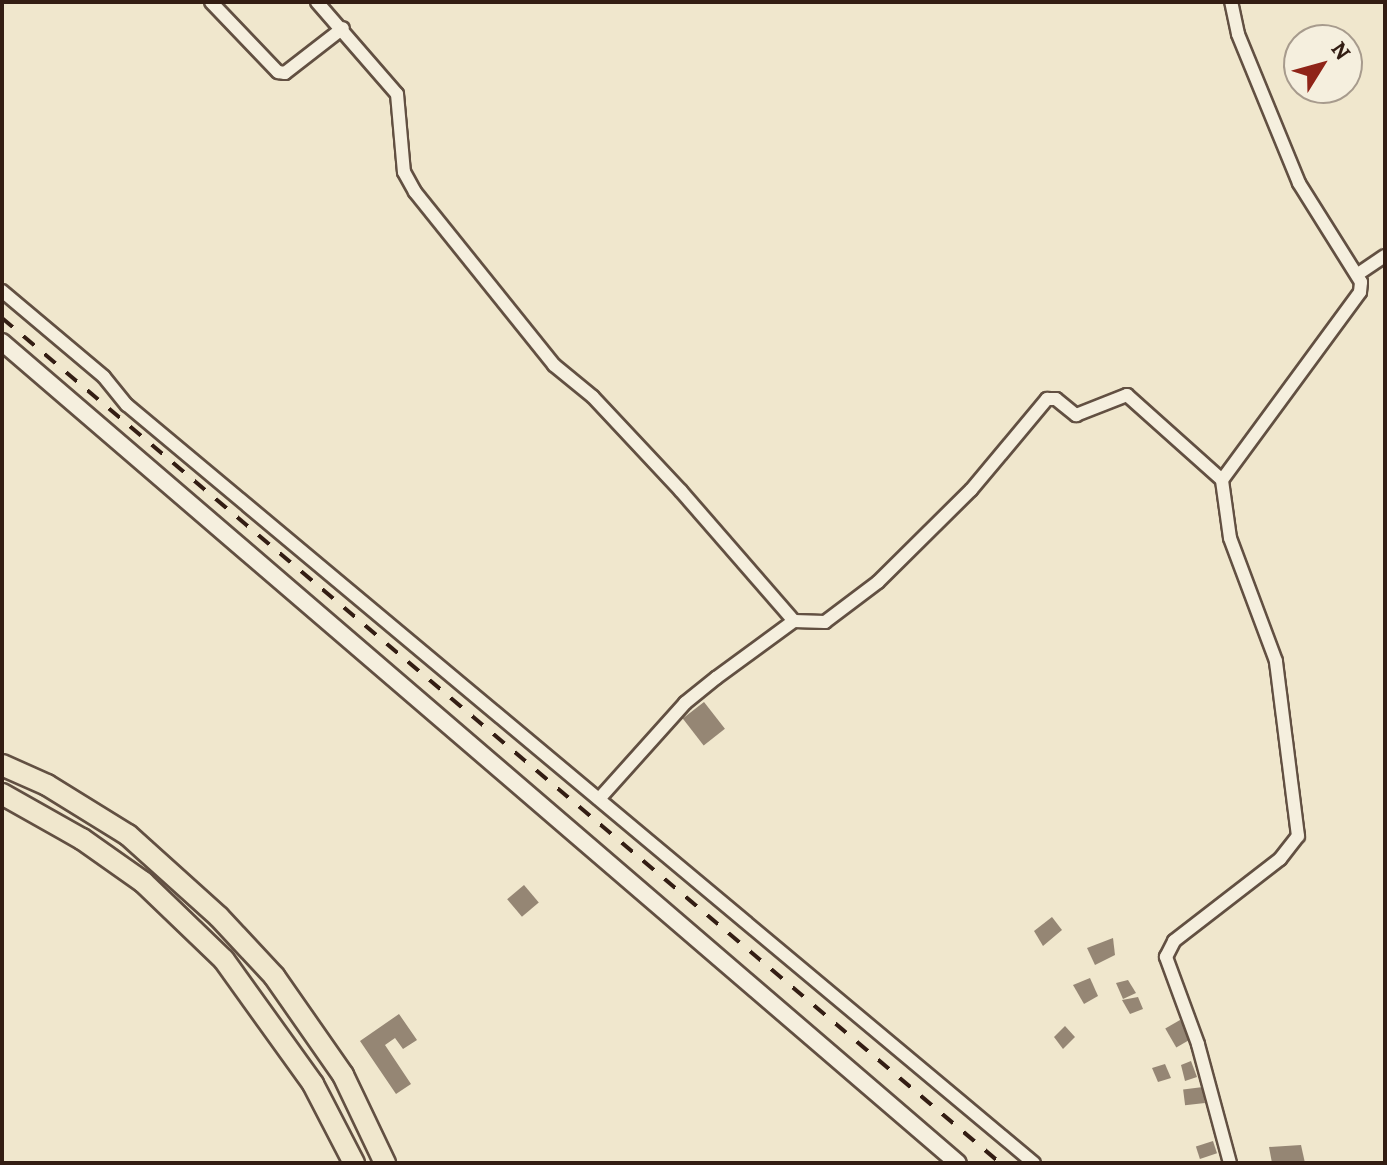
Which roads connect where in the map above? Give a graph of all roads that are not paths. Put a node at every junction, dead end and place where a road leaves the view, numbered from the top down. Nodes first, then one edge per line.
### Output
1 (211, 2) edge
2 (317, 2) edge
3 (1231, 2) edge
4 (343, 28) junction
5 (1385, 256) edge
6 (1358, 274) junction
7 (2, 291) edge
8 (2, 342) edge
9 (1222, 480) junction
10 (794, 621) junction
11 (2, 765) edge
12 (2, 794) edge
13 (599, 799) junction
14 (354, 1163) edge
15 (385, 1163) edge
16 (958, 1163) edge
17 (1034, 1163) edge
18 (1230, 1163) edge

1 - 4 street
2 - 4 street
3 - 6 street
4 - 10 street
5 - 6 street
6 - 9 street
7 - 13 street
8 - 16 street
9 - 10 street
9 - 18 street
10 - 13 street
11 - 15 highway
12 - 14 highway
13 - 17 street

